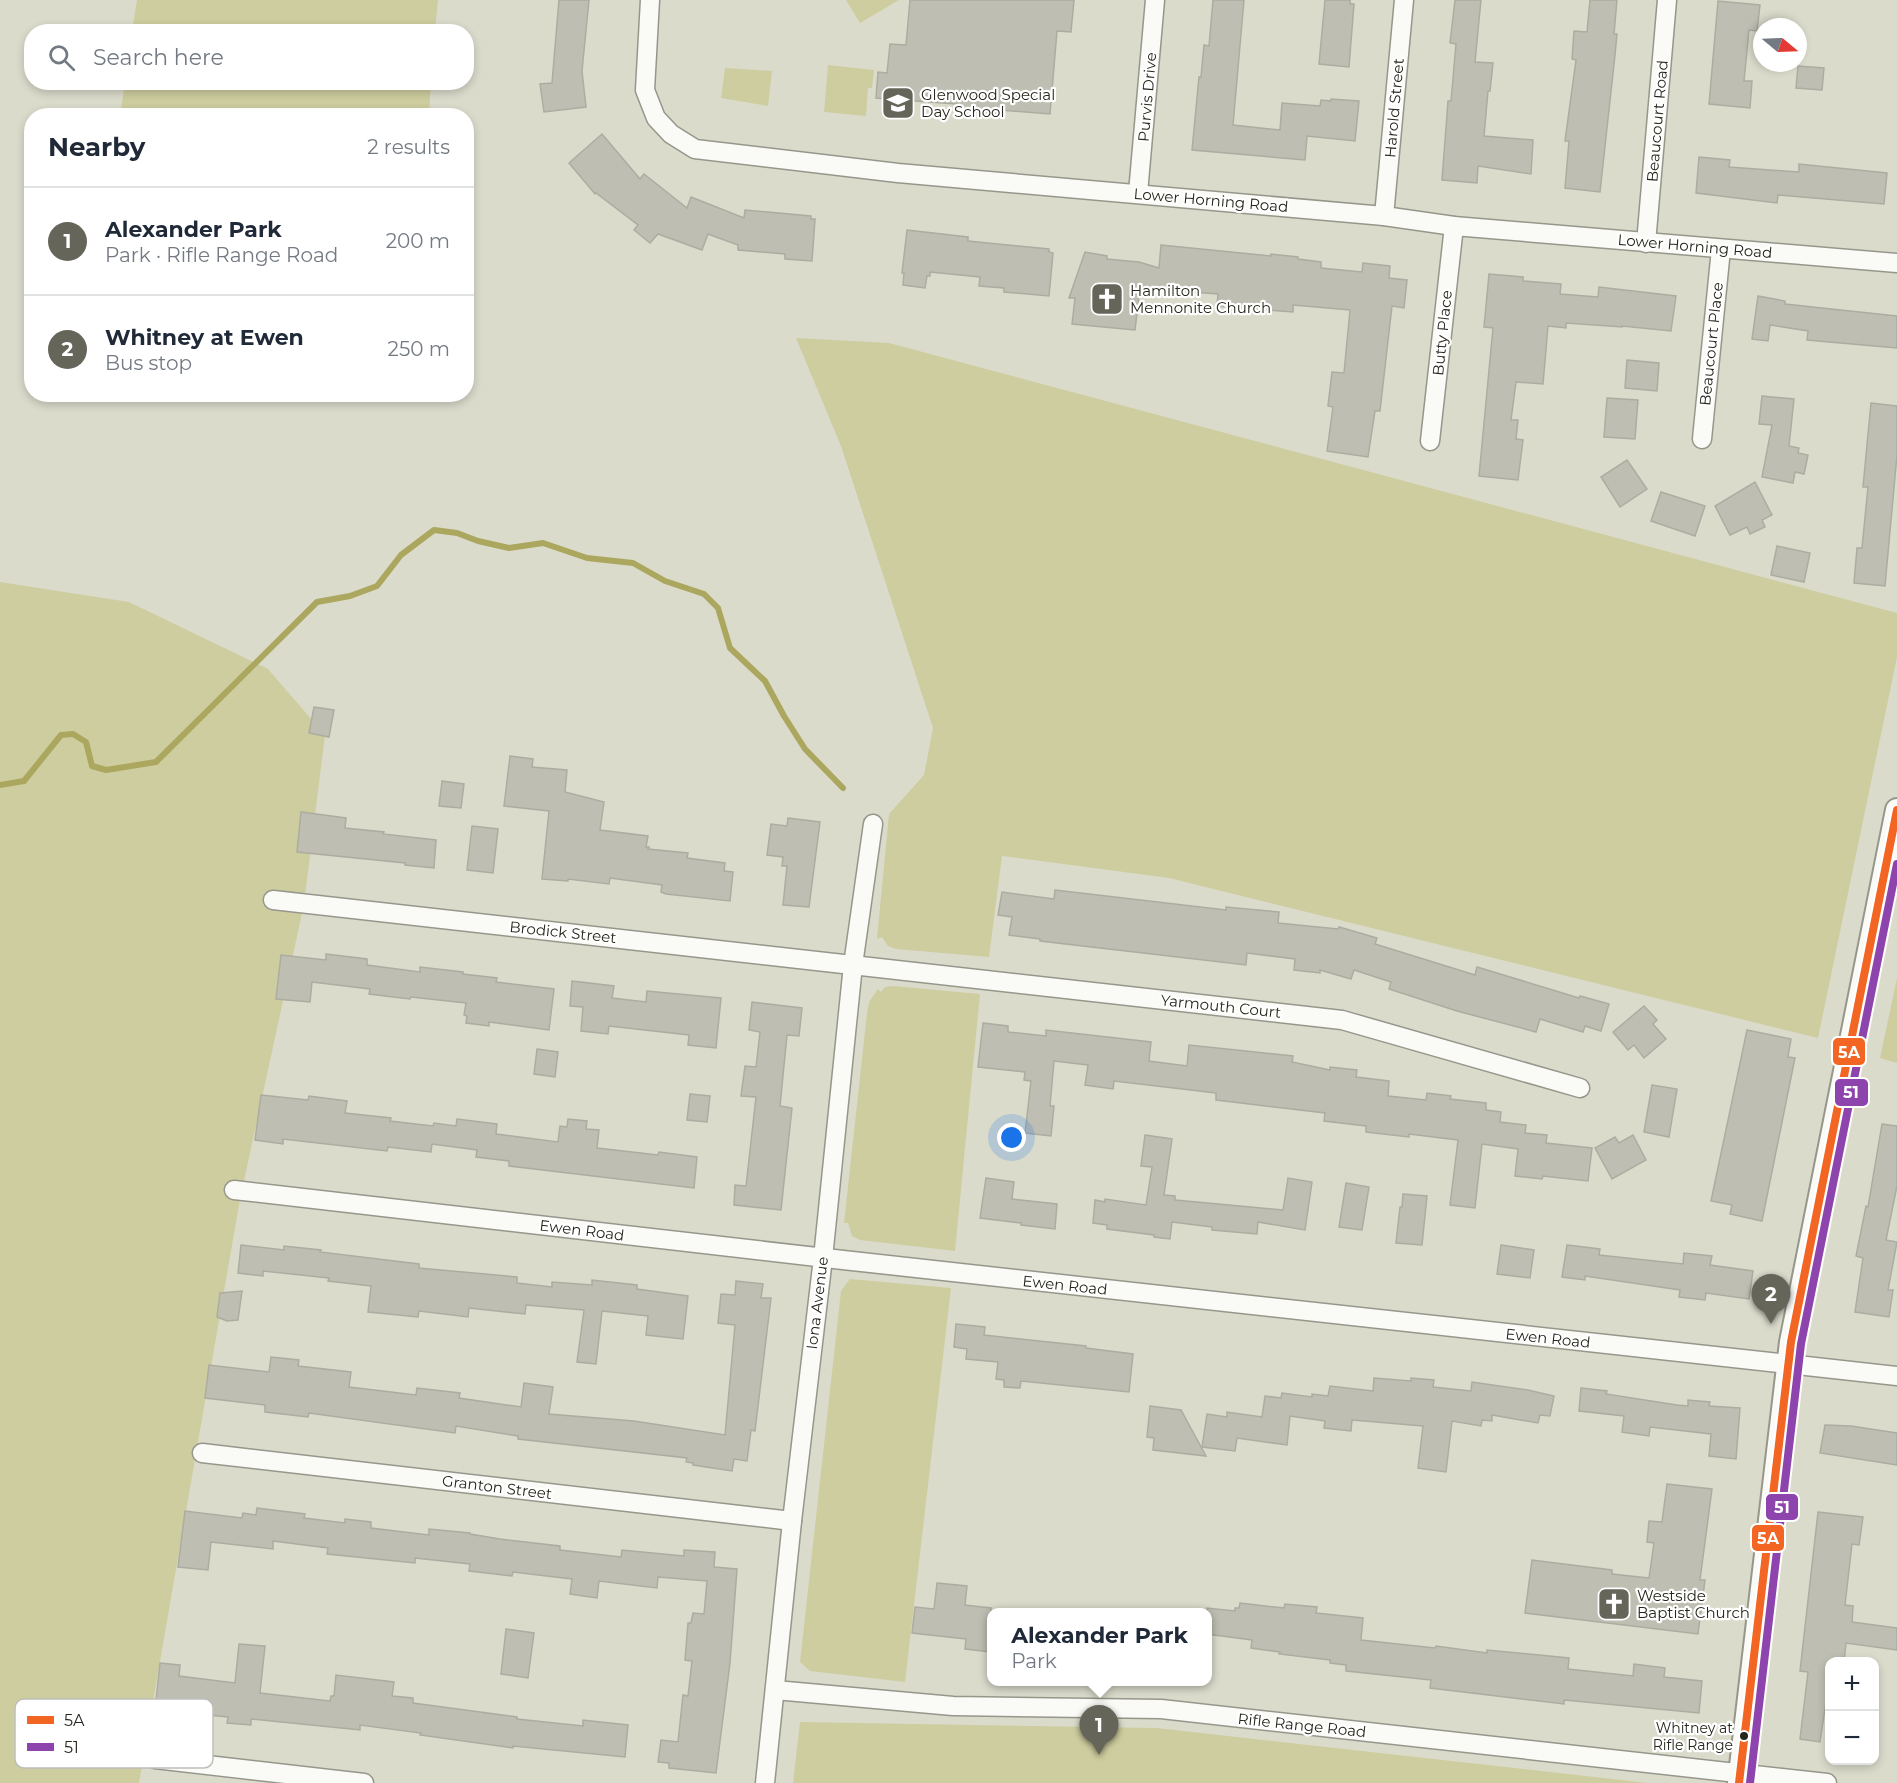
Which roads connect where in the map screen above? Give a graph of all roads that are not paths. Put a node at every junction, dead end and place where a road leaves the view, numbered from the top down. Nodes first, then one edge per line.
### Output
1 (650, 0) edge
2 (1155, 0) edge
3 (1404, 0) edge
4 (1667, 0) edge
5 (1138, 193) junction
6 (1384, 216) junction
7 (1454, 226) junction
8 (1646, 243) junction
9 (1721, 249) junction
10 (1897, 264) edge
11 (1701, 439) dead end
12 (1430, 441) dead end
13 (1897, 810) edge
14 (873, 824) dead end
15 (273, 900) dead end
16 (853, 965) junction
17 (1580, 1088) dead end
18 (234, 1190) dead end
19 (823, 1258) junction
20 (1788, 1364) junction
21 (1897, 1376) edge
22 (202, 1453) dead end
23 (792, 1521) junction
24 (775, 1690) junction
25 (213, 1766) edge
26 (1740, 1778) edge
27 (364, 1783) edge
28 (765, 1783) edge
29 (1827, 1783) edge

1 - 5 street, Lower Horning Road
2 - 5 street, Purvis Drive
3 - 6 street, Harold Street
4 - 8 street, Beaucourt Road
5 - 6 street, Lower Horning Road
6 - 7 street, Lower Horning Road
7 - 8 street, Lower Horning Road
7 - 12 street, Butty Place
8 - 9 street, Lower Horning Road
9 - 10 street, Lower Horning Road
9 - 11 street, Beaucourt Place
13 - 20 street
14 - 16 street, Iona Avenue
15 - 16 street, Brodick Street
16 - 17 street, Yarmouth Court
16 - 19 street, Iona Avenue
18 - 19 street, Ewen Road
19 - 20 street, Ewen Road
19 - 23 street, Iona Avenue
20 - 21 street, Ewen Road
20 - 26 street
22 - 23 street, Granton Street
23 - 24 street, Iona Avenue
24 - 26 street, Rifle Range Road
24 - 28 street, Iona Avenue
25 - 27 street
26 - 29 street, Rifle Range Road

